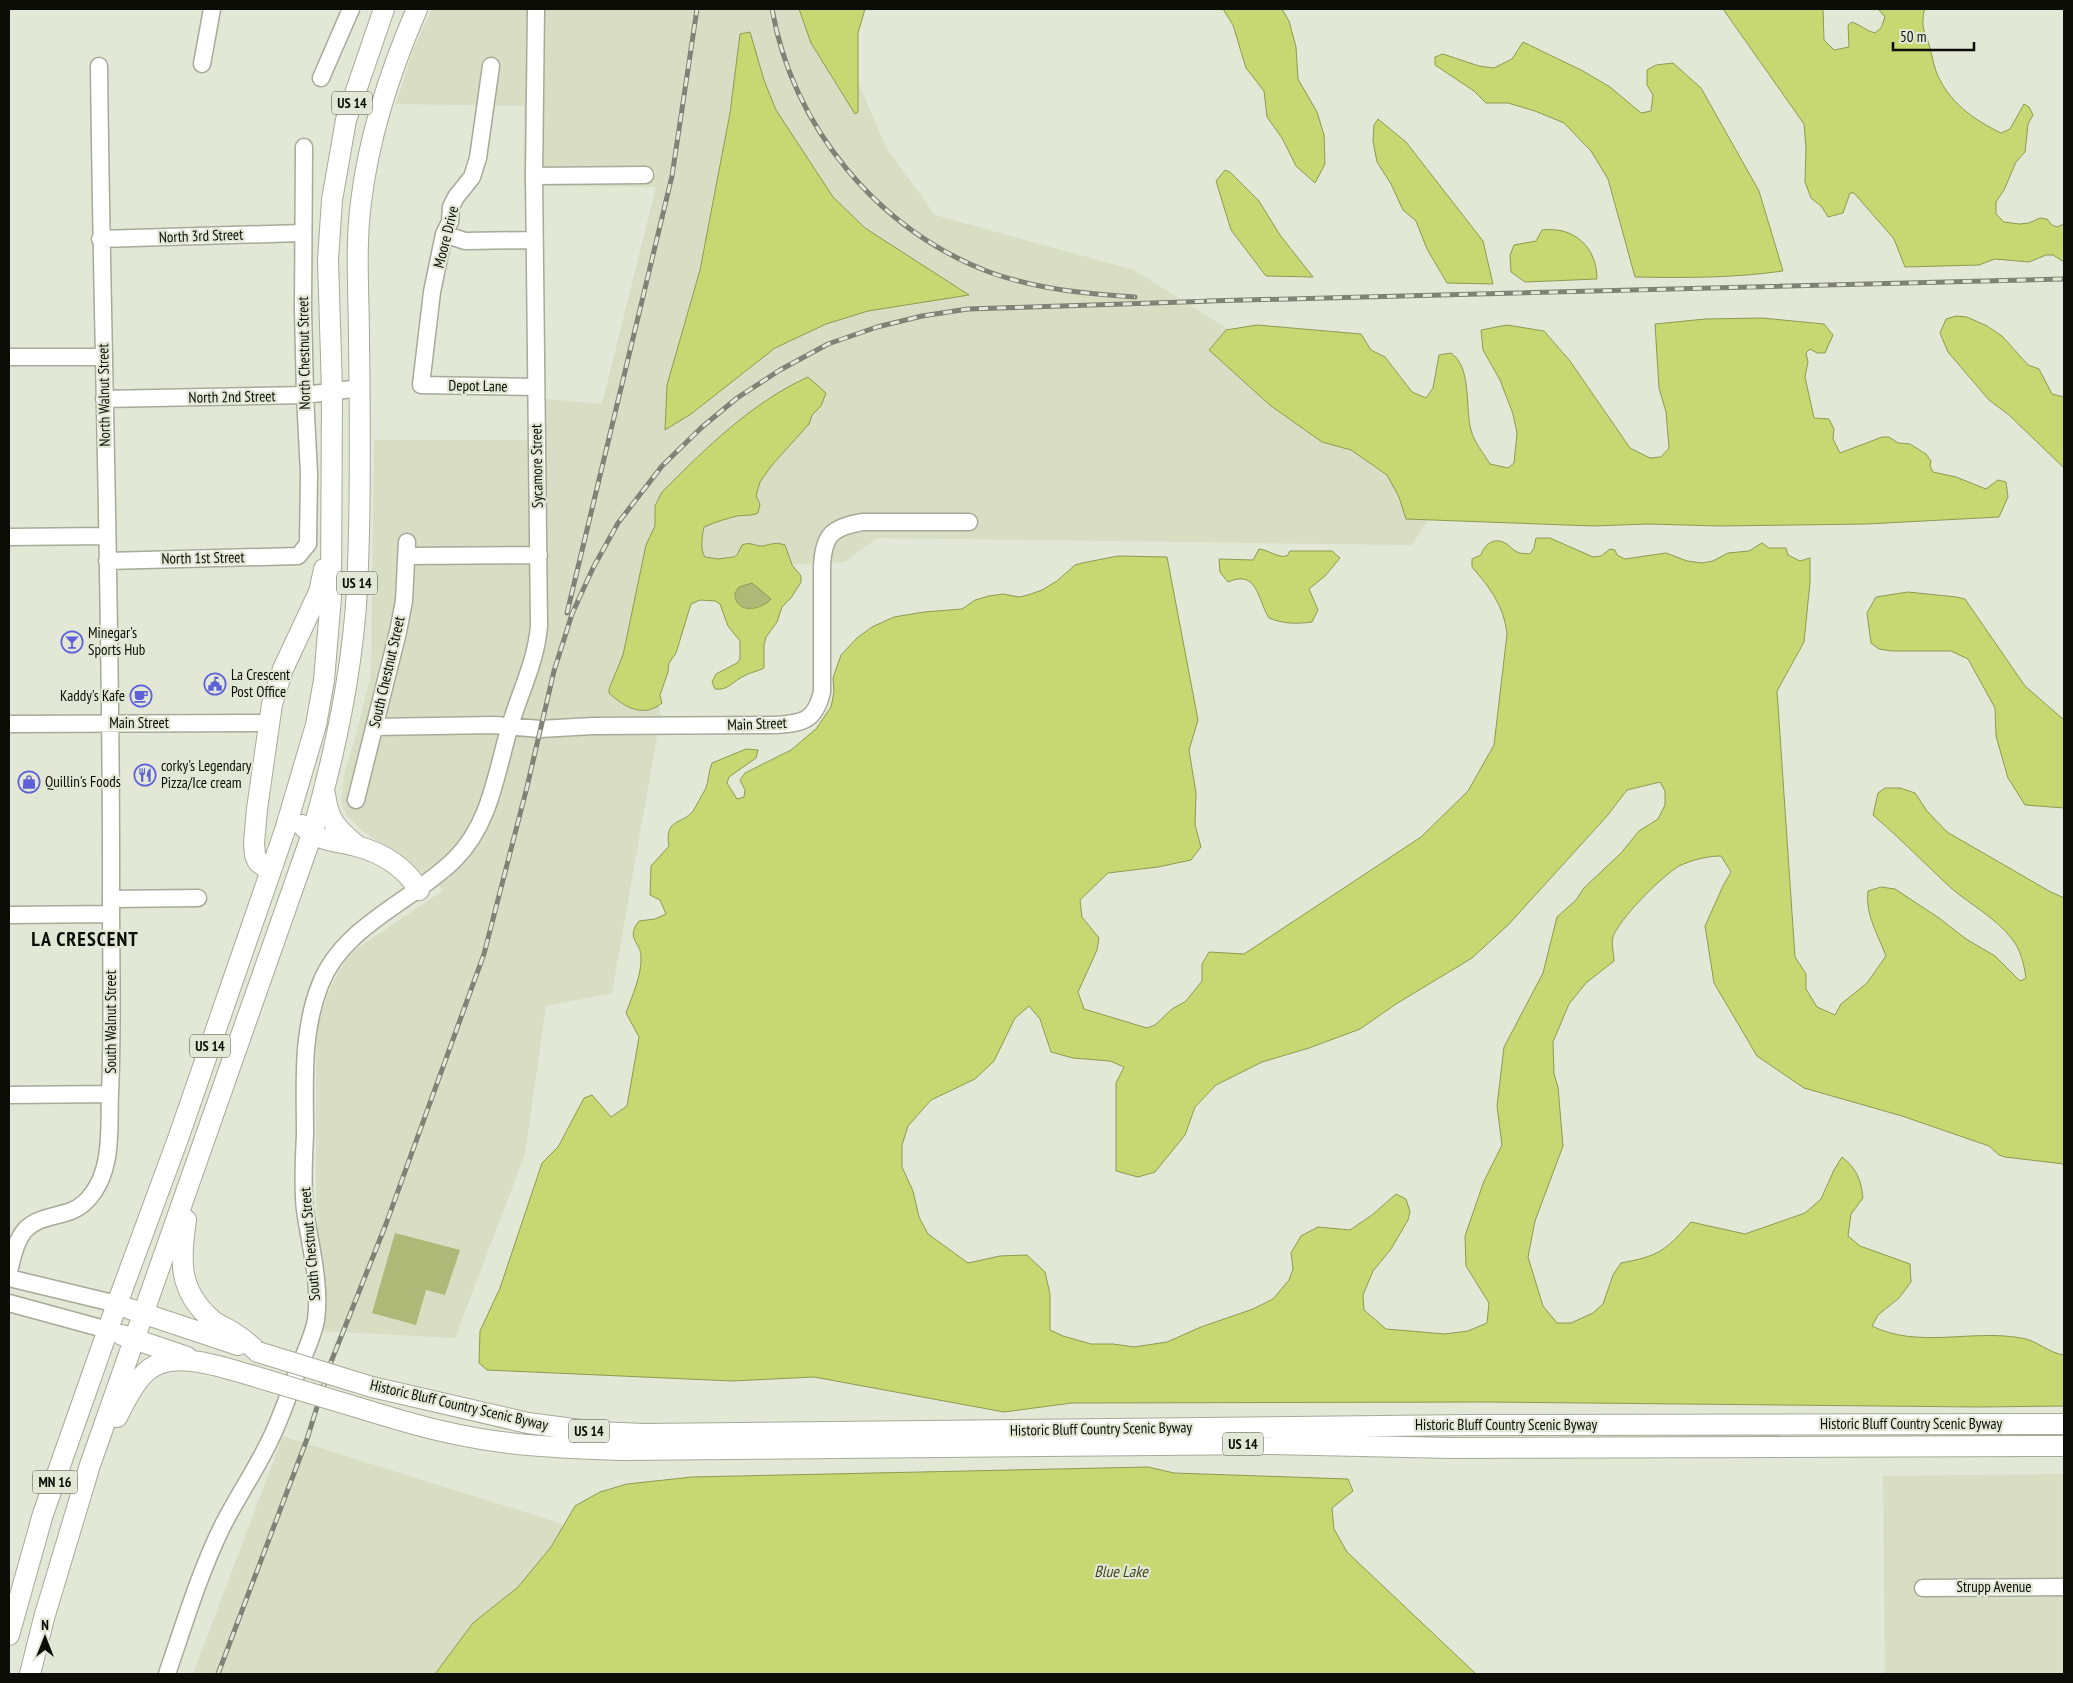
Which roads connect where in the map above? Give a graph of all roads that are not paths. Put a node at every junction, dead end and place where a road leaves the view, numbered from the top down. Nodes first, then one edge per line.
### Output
1 (212, 9) edge
2 (351, 9) edge
3 (384, 9) edge
4 (417, 9) edge
5 (536, 9) edge
6 (202, 64) dead end
7 (99, 66) dead end
8 (491, 66) dead end
9 (321, 78) dead end
10 (304, 147) dead end
11 (534, 176) junction
12 (645, 176) dead end
13 (302, 233) junction
14 (444, 234) junction
15 (100, 239) junction
16 (535, 240) junction
17 (9, 357) edge
18 (104, 357) junction
19 (421, 385) joint
20 (536, 387) junction
21 (360, 388) junction
22 (332, 390) junction
23 (305, 395) junction
24 (104, 399) junction
25 (332, 496) junction
26 (969, 522) dead end
27 (106, 536) junction
28 (9, 537) edge
29 (539, 555) junction
30 (298, 556) joint
31 (107, 561) junction
32 (269, 723) junction
33 (9, 724) edge
34 (110, 724) junction
35 (510, 726) junction
36 (374, 727) junction
37 (298, 786) junction
38 (325, 789) junction
39 (356, 800) dead end
40 (312, 834) junction
41 (356, 846) junction
42 (270, 871) junction
43 (419, 890) junction
44 (198, 898) dead end
45 (111, 907) junction
46 (9, 915) edge
47 (110, 1094) junction
48 (9, 1095) edge
49 (194, 1171) junction
50 (9, 1271) edge
51 (9, 1278) edge
52 (9, 1303) edge
53 (117, 1304) junction
54 (148, 1316) junction
55 (108, 1330) junction
56 (135, 1339) junction
57 (258, 1352) junction
58 (205, 1362) junction
59 (2064, 1424) edge
60 (2064, 1446) edge
61 (90, 1465) junction
62 (2064, 1587) edge
63 (1924, 1588) dead end
64 (9, 1635) edge
65 (30, 1674) edge
66 (167, 1674) edge

1 - 6 street
2 - 9 street
3 - 22 main road, US 14
4 - 21 main road, US 14
5 - 11 street, Sycamore Street
7 - 15 street, North Walnut Street
8 - 14 street, Moore Drive
10 - 13 street, North Chestnut Street
11 - 12 street
11 - 16 street, Sycamore Street
13 - 15 street, North 3rd Street
13 - 23 street, North Chestnut Street
14 - 16 street
14 - 19 street, Moore Drive
15 - 18 street, North Walnut Street
16 - 20 street, Sycamore Street
17 - 18 street
18 - 24 street, North Walnut Street
19 - 20 street, Depot Lane
20 - 29 street, Sycamore Street
21 - 22 street, North 2nd Street
21 - 38 main road, US 14
22 - 23 street, North 2nd Street
22 - 25 main road, US 14
23 - 24 street, North 2nd Street
23 - 30 street, North Chestnut Street
24 - 27 street, North Walnut Street
25 - 32 main road
25 - 37 main road, US 14
26 - 35 street, Main Street
27 - 28 street
27 - 31 street, North Walnut Street
29 - 35 street, Sycamore Street
29 - 36 street, South Chestnut Street
30 - 31 street, North 1st Street
31 - 34 street, North Walnut Street
32 - 34 street, Main Street
32 - 42 main road
33 - 34 street, Main Street
34 - 45 street, South Walnut Street
35 - 36 street, Main Street
35 - 43 street, Sycamore Street
36 - 39 street, South Chestnut Street
37 - 40 main road
37 - 42 main road, US 14
38 - 40 main road, US 14
38 - 41 main road
40 - 41 main road
40 - 49 main road, US 14
41 - 43 main road
42 - 53 main road, US 14
43 - 66 street, South Chestnut Street
44 - 45 street
45 - 46 street
45 - 47 street, South Walnut Street
47 - 48 street
47 - 50 street, South Walnut Street
49 - 54 main road, US 14
49 - 57 main road, US 14
51 - 53 street
52 - 55 street
53 - 54 main road, Historic Bluff Country Scenic Byway
53 - 55 main road, US 14
54 - 56 main road, MN 16
54 - 57 main road, Historic Bluff Country Scenic Byway
55 - 56 main road, US 14
55 - 64 main road, MN 16
56 - 58 main road, US 14
56 - 61 main road, MN 16
57 - 59 main road, Historic Bluff Country Scenic Byway / US 14, bridge
58 - 60 main road, Historic Bluff Country Scenic Byway / US 14, bridge
58 - 61 main road, MN 16
61 - 65 main road, MN 16
62 - 63 street, Strupp Avenue

